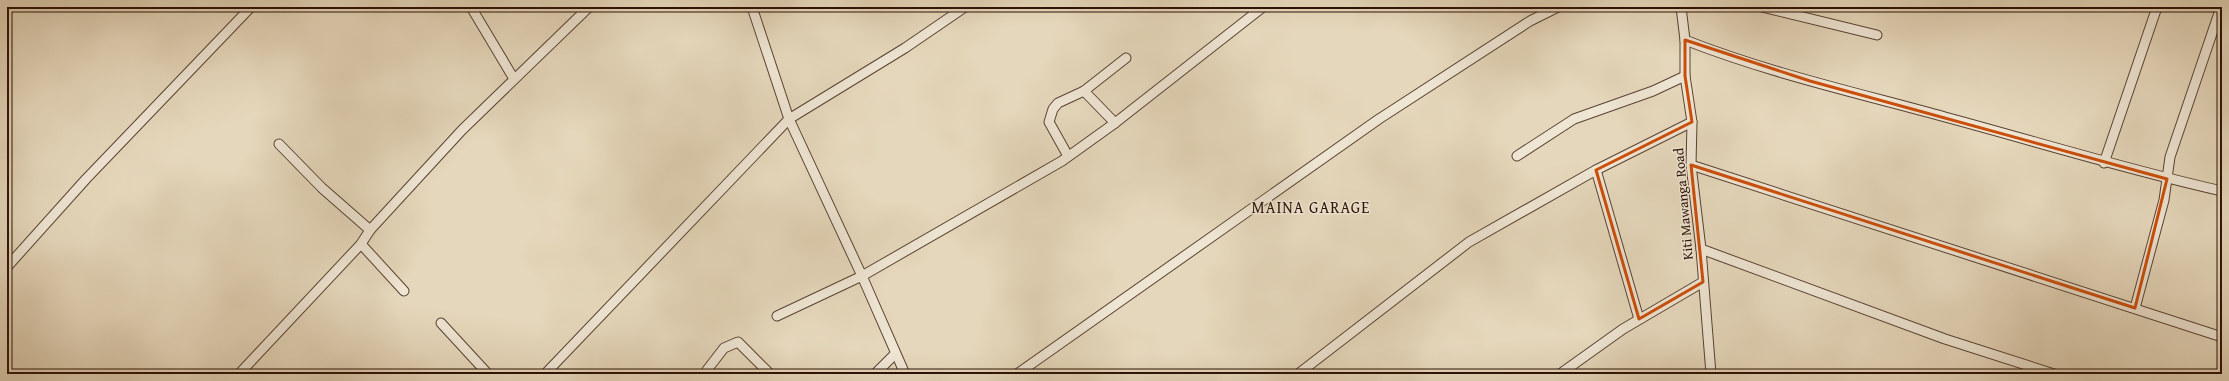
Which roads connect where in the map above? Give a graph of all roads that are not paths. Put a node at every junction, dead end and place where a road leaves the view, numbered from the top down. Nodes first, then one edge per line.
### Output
1 (251, 7) edge
2 (471, 7) edge
3 (589, 7) edge
4 (752, 7) edge
5 (965, 7) edge
6 (1263, 7) edge
7 (1558, 7) edge
8 (1681, 7) edge
9 (1762, 7) edge
10 (1799, 7) edge
11 (2157, 7) edge
12 (2222, 7) edge
13 (1792, 14) junction
14 (1877, 35) dead end
15 (1685, 40) junction
16 (1126, 58) dead end
17 (1685, 76) junction
18 (514, 79) junction
19 (1084, 91) junction
20 (789, 119) junction
21 (1692, 122) junction
22 (1115, 123) junction
23 (279, 144) dead end
24 (1068, 156) junction
25 (1517, 156) dead end
26 (2104, 163) junction
27 (1691, 165) junction
28 (1596, 170) junction
29 (2167, 179) junction
30 (2222, 191) edge
31 (370, 230) junction
32 (362, 244) junction
33 (1701, 249) junction
34 (7, 267) edge
35 (862, 276) junction
36 (1704, 282) junction
37 (404, 290) dead end
38 (2135, 308) junction
39 (776, 316) dead end
40 (1639, 319) junction
41 (441, 323) dead end
42 (2222, 337) edge
43 (895, 354) junction
44 (707, 370) dead end
45 (239, 374) edge
46 (488, 374) edge
47 (545, 374) edge
48 (770, 374) edge
49 (875, 374) edge
50 (905, 374) edge
51 (1017, 374) edge
52 (1298, 374) edge
53 (1560, 374) edge
54 (1712, 374) edge
55 (2054, 374) edge

1 - 34 street
2 - 18 street
3 - 18 street
4 - 20 street
5 - 20 street
6 - 22 street
7 - 51 street
8 - 15 street, Kiti Mawanga Road
9 - 13 street
10 - 13 street
11 - 26 street
12 - 29 street
13 - 14 street
15 - 17 street, Kiti Mawanga Road
15 - 26 street
16 - 19 street
17 - 21 street, Kiti Mawanga Road
17 - 25 street
18 - 31 street
19 - 22 street
19 - 24 street
20 - 35 street
20 - 47 street
21 - 27 street, Kiti Mawanga Road
21 - 28 street
22 - 24 street
23 - 31 street
24 - 35 street
26 - 29 street
27 - 33 street, Kiti Mawanga Road
27 - 38 street
28 - 40 street
28 - 52 street
29 - 30 street
29 - 38 street
31 - 32 street
32 - 37 street
32 - 45 street
33 - 36 street, Kiti Mawanga Road
33 - 55 street
35 - 39 street
35 - 43 street
36 - 40 street
36 - 54 street, Kiti Mawanga Road
38 - 42 street
40 - 53 street
41 - 46 street
43 - 49 street
43 - 50 street
44 - 48 street

